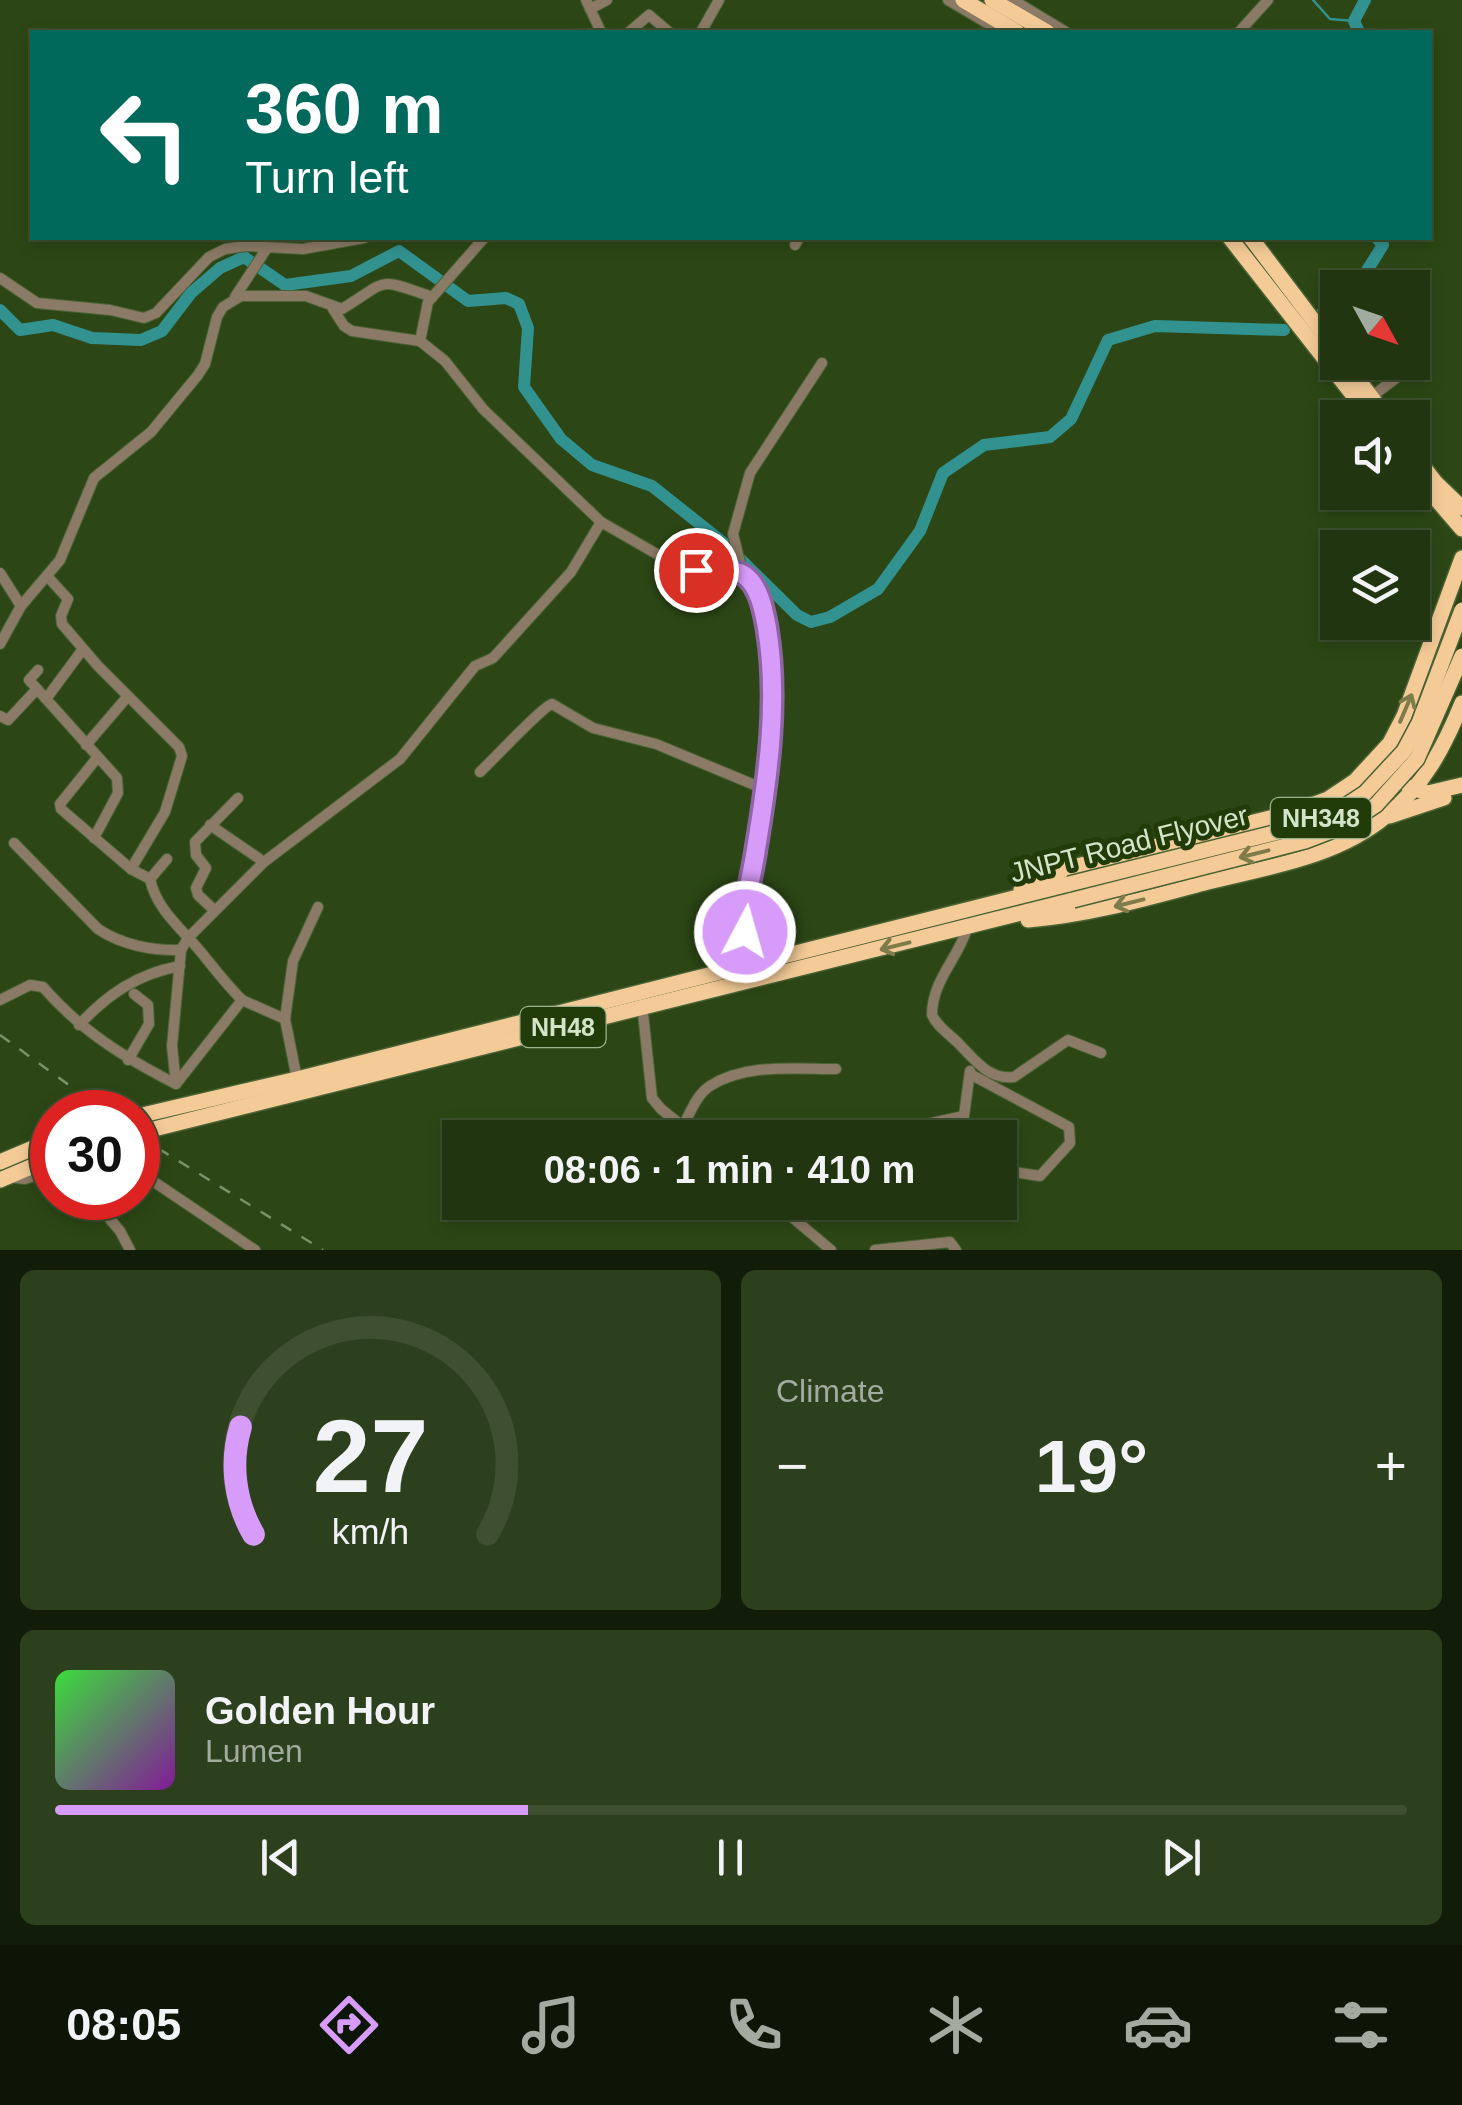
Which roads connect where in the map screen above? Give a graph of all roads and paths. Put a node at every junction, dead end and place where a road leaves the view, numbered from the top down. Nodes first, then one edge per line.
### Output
1 (606, 0) edge
2 (720, 0) edge
3 (948, 0) edge
4 (963, 0) edge
5 (992, 0) edge
6 (1014, 0) edge
7 (1268, 0) edge
8 (588, 5) edge
9 (600, 30) edge
10 (631, 30) edge
11 (667, 30) edge
12 (702, 30) edge
13 (999, 30) edge
14 (1014, 30) edge
15 (1044, 30) edge
16 (1063, 30) edge
17 (1241, 30) edge
18 (353, 240) edge
19 (482, 240) edge
20 (1232, 240) edge
21 (1253, 240) edge
22 (266, 248) junction
23 (0, 278) edge
24 (433, 295) junction
25 (235, 296) junction
26 (333, 308) junction
27 (1320, 328) edge
28 (420, 342) junction
29 (822, 363) dead end
30 (1358, 380) edge
31 (1393, 380) edge
32 (1371, 397) junction
33 (1357, 400) edge
34 (1373, 400) edge
35 (1430, 475) edge
36 (1436, 483) junction
37 (1430, 491) edge
38 (1462, 492) edge
39 (1462, 508) edge
40 (602, 522) junction
41 (1462, 528) edge
42 (1460, 569) edge
43 (742, 572) junction
44 (0, 574) edge
45 (46, 576) junction
46 (22, 606) junction
47 (1462, 610) edge
48 (0, 644) edge
49 (84, 648) junction
50 (1462, 656) edge
51 (38, 670) dead end
52 (37, 688) junction
53 (128, 696) junction
54 (46, 699) junction
55 (1462, 703) edge
56 (0, 716) edge
57 (86, 745) junction
58 (98, 758) junction
59 (1375, 763) junction
60 (480, 772) dead end
61 (764, 788) junction
62 (1462, 789) edge
63 (1414, 791) junction
64 (238, 798) dead end
65 (1386, 817) junction
66 (210, 825) junction
67 (94, 838) junction
68 (14, 843) dead end
69 (167, 859) dead end
70 (264, 862) junction
71 (131, 869) junction
72 (150, 879) junction
73 (1071, 892) junction
74 (318, 906) dead end
75 (214, 910) junction
76 (988, 915) junction
77 (967, 928) junction
78 (188, 938) junction
79 (181, 950) junction
80 (752, 965) junction
81 (180, 966) junction
82 (134, 994) dead end
83 (0, 1000) edge
84 (242, 1000) junction
85 (641, 1000) junction
86 (285, 1019) junction
87 (78, 1024) junction
88 (1100, 1053) dead end
89 (128, 1060) junction
90 (973, 1060) junction
91 (836, 1069) dead end
92 (970, 1074) junction
93 (176, 1084) junction
94 (298, 1085) junction
95 (194, 1109) junction
96 (160, 1113) edge
97 (964, 1116) junction
98 (676, 1120) edge
99 (687, 1120) edge
100 (945, 1120) edge
101 (963, 1120) edge
102 (160, 1124) edge
103 (30, 1155) edge
104 (30, 1165) edge
105 (2, 1173) edge
106 (1017, 1173) edge
107 (30, 1178) edge
108 (160, 1186) edge
109 (111, 1220) edge
110 (795, 1220) edge
111 (130, 1250) edge
112 (255, 1250) edge
113 (831, 1250) edge
114 (875, 1250) edge
115 (956, 1250) edge

1 - 8 street
2 - 12 street
3 - 13 street
4 - 14 highway
5 - 15 highway
6 - 16 street
7 - 17 street
8 - 9 street
10 - 11 street
18 - 22 street
19 - 24 street
20 - 33 highway
21 - 27 highway
22 - 23 street
22 - 25 street
24 - 26 street
24 - 28 street
25 - 26 street
25 - 45 street
26 - 28 street
28 - 40 street
29 - 43 street
30 - 32 highway
31 - 32 street
32 - 34 highway
35 - 36 highway
36 - 38 highway
36 - 39 highway
37 - 41 highway
40 - 43 street
40 - 70 street
59 -> 42 highway, NH48
43 - 61 street
44 - 46 street
45 - 46 street
45 - 49 street
46 - 48 street
47 - 73 highway, JNPT Road Flyover / NH348, bridge
49 - 53 street
49 - 54 street
50 -> 73 highway, JNPT Road Flyover / NH348, bridge
51 - 52 street
52 - 54 street
52 - 56 street
53 - 57 street
53 - 71 street
54 - 57 street
55 - 63 highway
57 - 58 street
58 - 67 street
58 - 67 street
59 - 63 highway
59 - 76 highway, NH48
60 - 61 street
61 - 80 street
62 - 63 highway
62 - 65 highway, NH48
63 - 65 highway
64 - 66 street
65 -> 76 highway, NH48
66 - 70 street
66 - 75 street
67 - 71 street
68 - 79 street
69 - 72 street
70 - 75 street
71 - 72 street
72 - 78 street
73 - 76 highway, JNPT Road Flyover / NH348
74 - 86 street
75 - 78 street
76 - 77 highway, NH48
76 - 80 highway, NH48
77 -> 85 highway, NH48
77 - 90 street
78 - 79 street
78 - 84 street
79 - 81 street
80 - 85 highway, NH48
81 - 87 street
81 - 93 street
82 - 89 street
83 - 87 street
84 - 86 street
84 - 93 street
85 - 94 highway, NH48
85 - 98 street
86 - 94 street
87 - 89 street
88 - 90 street
89 - 93 street
90 - 92 street
91 - 99 street
92 - 97 street
92 - 106 street
94 - 95 highway, NH48
95 - 96 highway, NH48
95 - 102 highway, NH48
97 - 100 street
97 - 101 street
103 - 105 highway
104 - 105 highway
105 - 107 street
108 - 112 street
109 - 111 street
110 - 113 street
114 - 115 street

